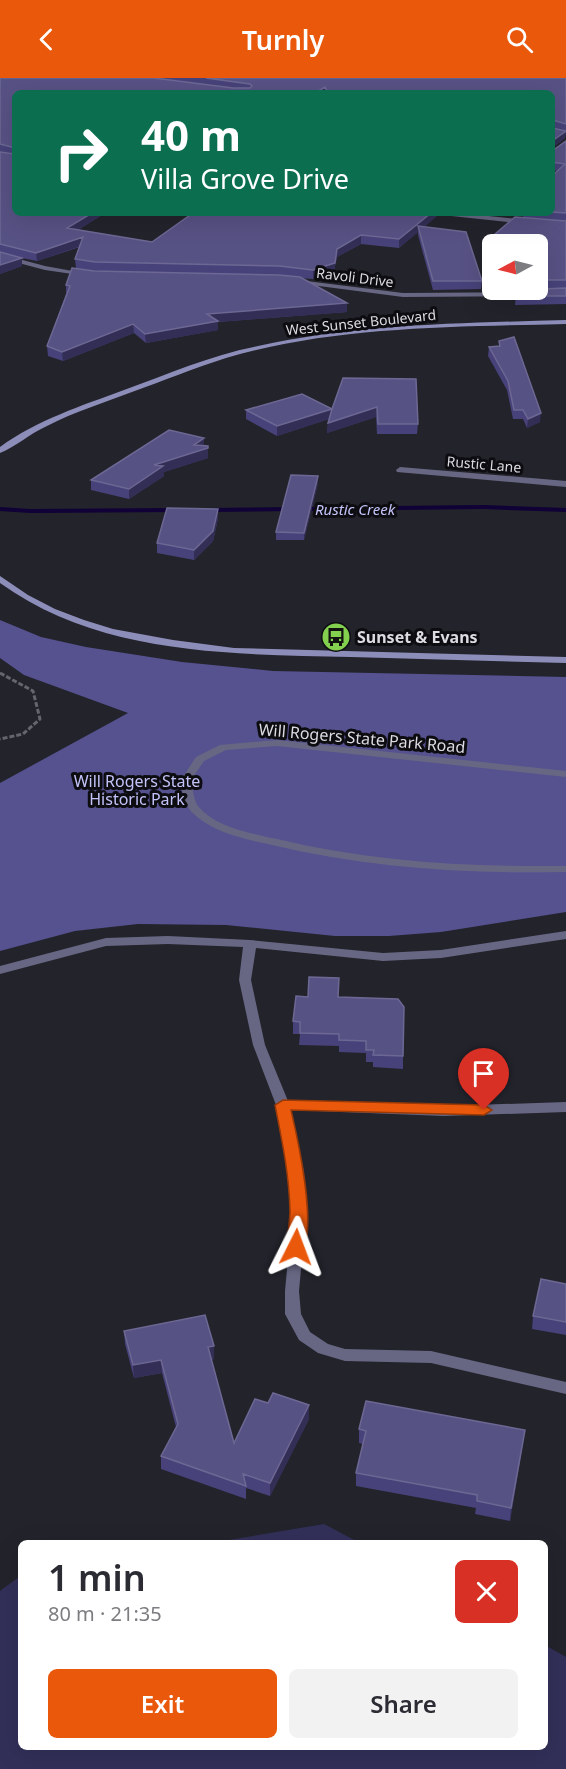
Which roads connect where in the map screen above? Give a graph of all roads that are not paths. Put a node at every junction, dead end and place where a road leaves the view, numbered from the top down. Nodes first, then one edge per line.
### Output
1 (488, 216) edge
2 (533, 223) edge
3 (0, 256) edge
4 (94, 275) edge
5 (290, 281) edge
6 (482, 294) edge
7 (566, 322) edge
8 (0, 451) edge
9 (400, 470) dead end
10 (566, 484) edge
11 (0, 579) edge
12 (566, 660) edge
13 (566, 774) edge
14 (566, 869) edge
15 (566, 935) edge
16 (250, 944) junction
17 (0, 970) edge
18 (283, 1105) junction
19 (566, 1107) edge
20 (566, 1388) edge

1 - 2 street
3 - 4 street
5 - 6 street, Ravoli Drive
7 - 8 main road, West Sunset Boulevard
9 - 10 street, Rustic Lane
11 - 12 main road
13 - 14 street, Will Rogers State Park Road
15 - 16 street
16 - 17 street
16 - 18 street
18 - 19 street
18 - 20 street

